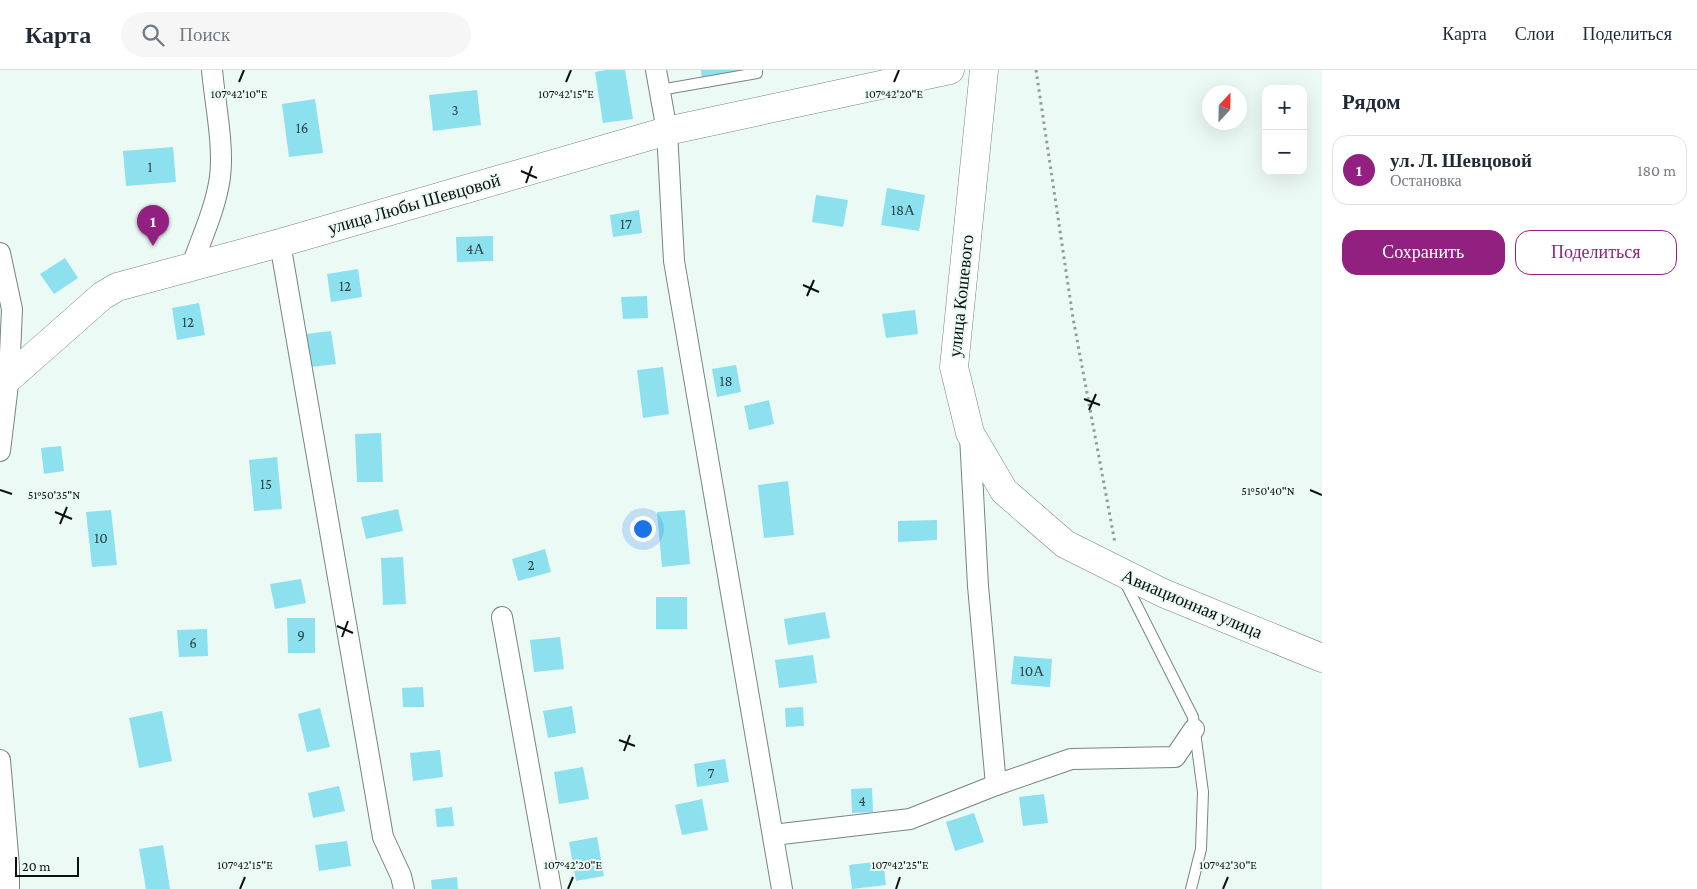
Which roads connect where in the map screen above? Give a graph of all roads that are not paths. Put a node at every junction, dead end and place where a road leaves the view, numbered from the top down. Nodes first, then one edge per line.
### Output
1 (212, 70) edge
2 (656, 70) edge
3 (757, 70) edge
4 (950, 70) edge
5 (984, 70) edge
6 (660, 90) junction
7 (667, 130) junction
8 (280, 243) junction
9 (0, 253) edge
10 (192, 265) junction
11 (5, 381) edge
12 (970, 433) junction
13 (0, 451) edge
14 (1065, 544) joint
15 (1121, 574) junction
16 (502, 617) dead end
17 (1322, 658) edge
18 (1194, 729) junction
19 (0, 760) edge
20 (996, 785) junction
21 (773, 835) junction
22 (9, 889) edge
23 (404, 889) edge
24 (551, 889) edge
25 (782, 889) edge
26 (1192, 889) edge

1 - 10 street
2 - 6 street
3 - 6 lane
4 - 7 street, улица Любы Шевцовой
5 - 12 street, улица Кошевого
6 - 7 street
7 - 8 street, улица Любы Шевцовой
7 - 21 street
8 - 10 street, улица Любы Шевцовой
8 - 23 street
9 - 11 street
10 - 11 street, улица Любы Шевцовой
11 - 13 street
12 - 14 street, улица Кошевого
12 - 20 street
14 - 15 street, Авиационная улица
15 - 17 street, Авиационная улица
15 - 18 lane
16 - 24 street
18 - 20 street
18 - 26 lane
19 - 22 street
20 - 21 street
21 - 25 street

